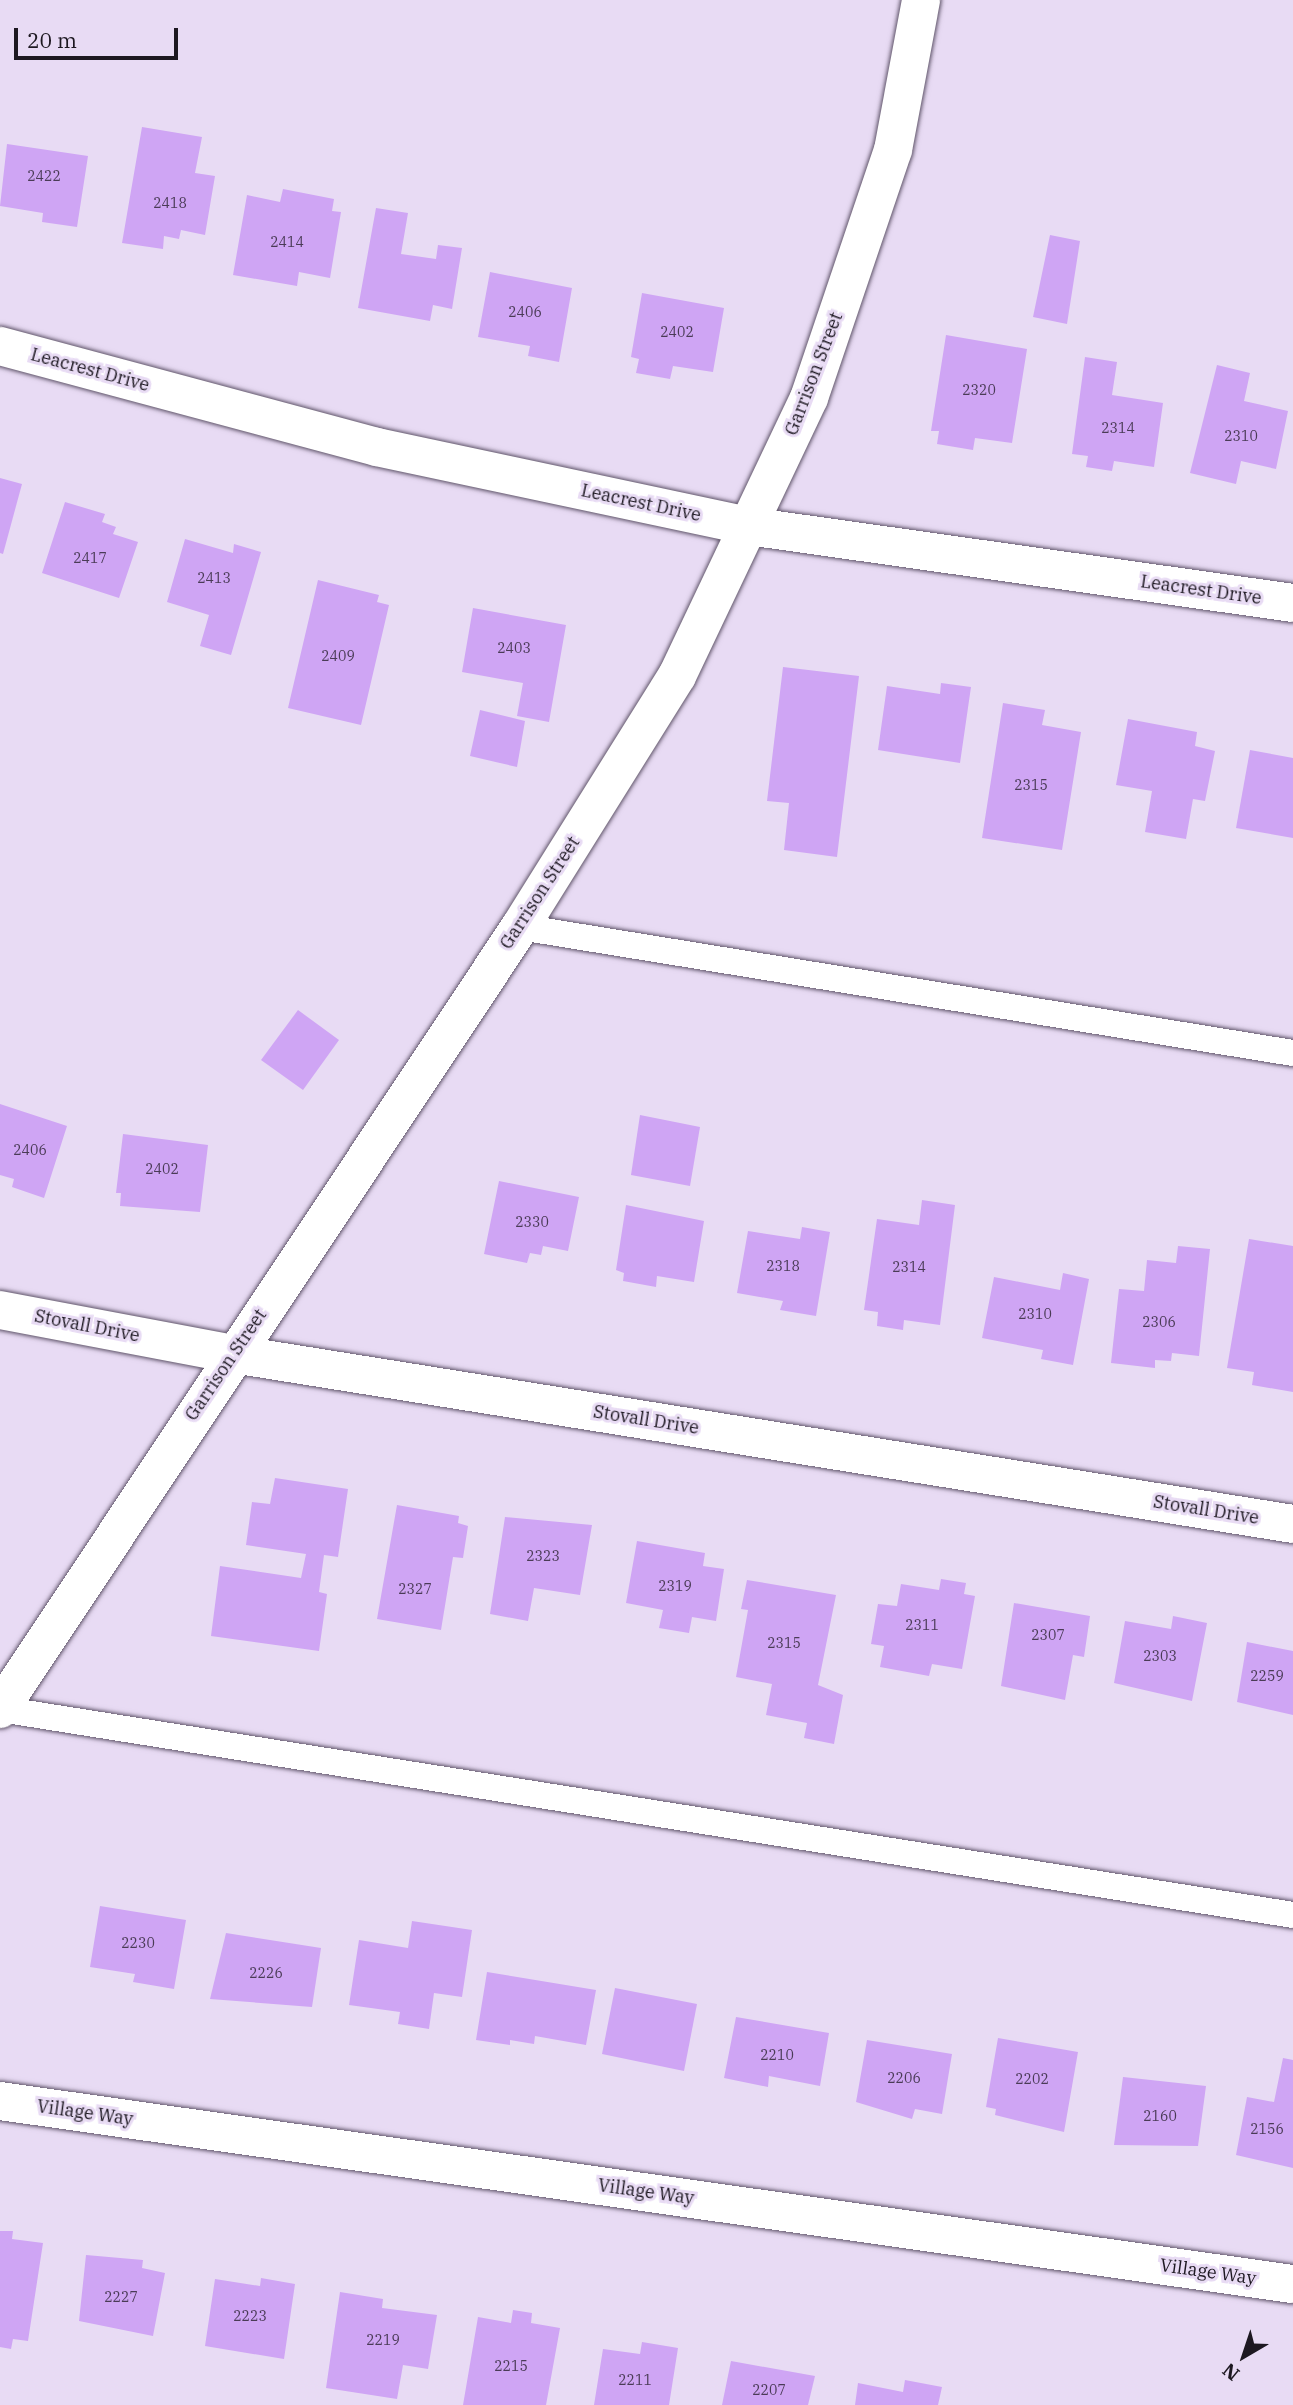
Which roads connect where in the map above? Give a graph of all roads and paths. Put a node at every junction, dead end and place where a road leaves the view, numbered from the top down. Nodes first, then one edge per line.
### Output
1 (921, 0) edge
2 (0, 346) edge
3 (748, 526) junction
4 (1293, 603) edge
5 (520, 927) junction
6 (1293, 1053) edge
7 (0, 1310) edge
8 (233, 1354) junction
9 (1293, 1524) edge
10 (0, 1709) edge
11 (1293, 1915) edge
12 (0, 2101) edge
13 (1293, 2284) edge

1 - 3 street, Garrison Street
2 - 3 street, Leacrest Drive
3 - 4 street, Leacrest Drive
3 - 5 street, Garrison Street
5 - 6 lane
5 - 8 street, Garrison Street
7 - 8 street, Stovall Drive
8 - 9 street, Stovall Drive
8 - 10 street, Garrison Street
10 - 11 lane
12 - 13 street, Village Way

